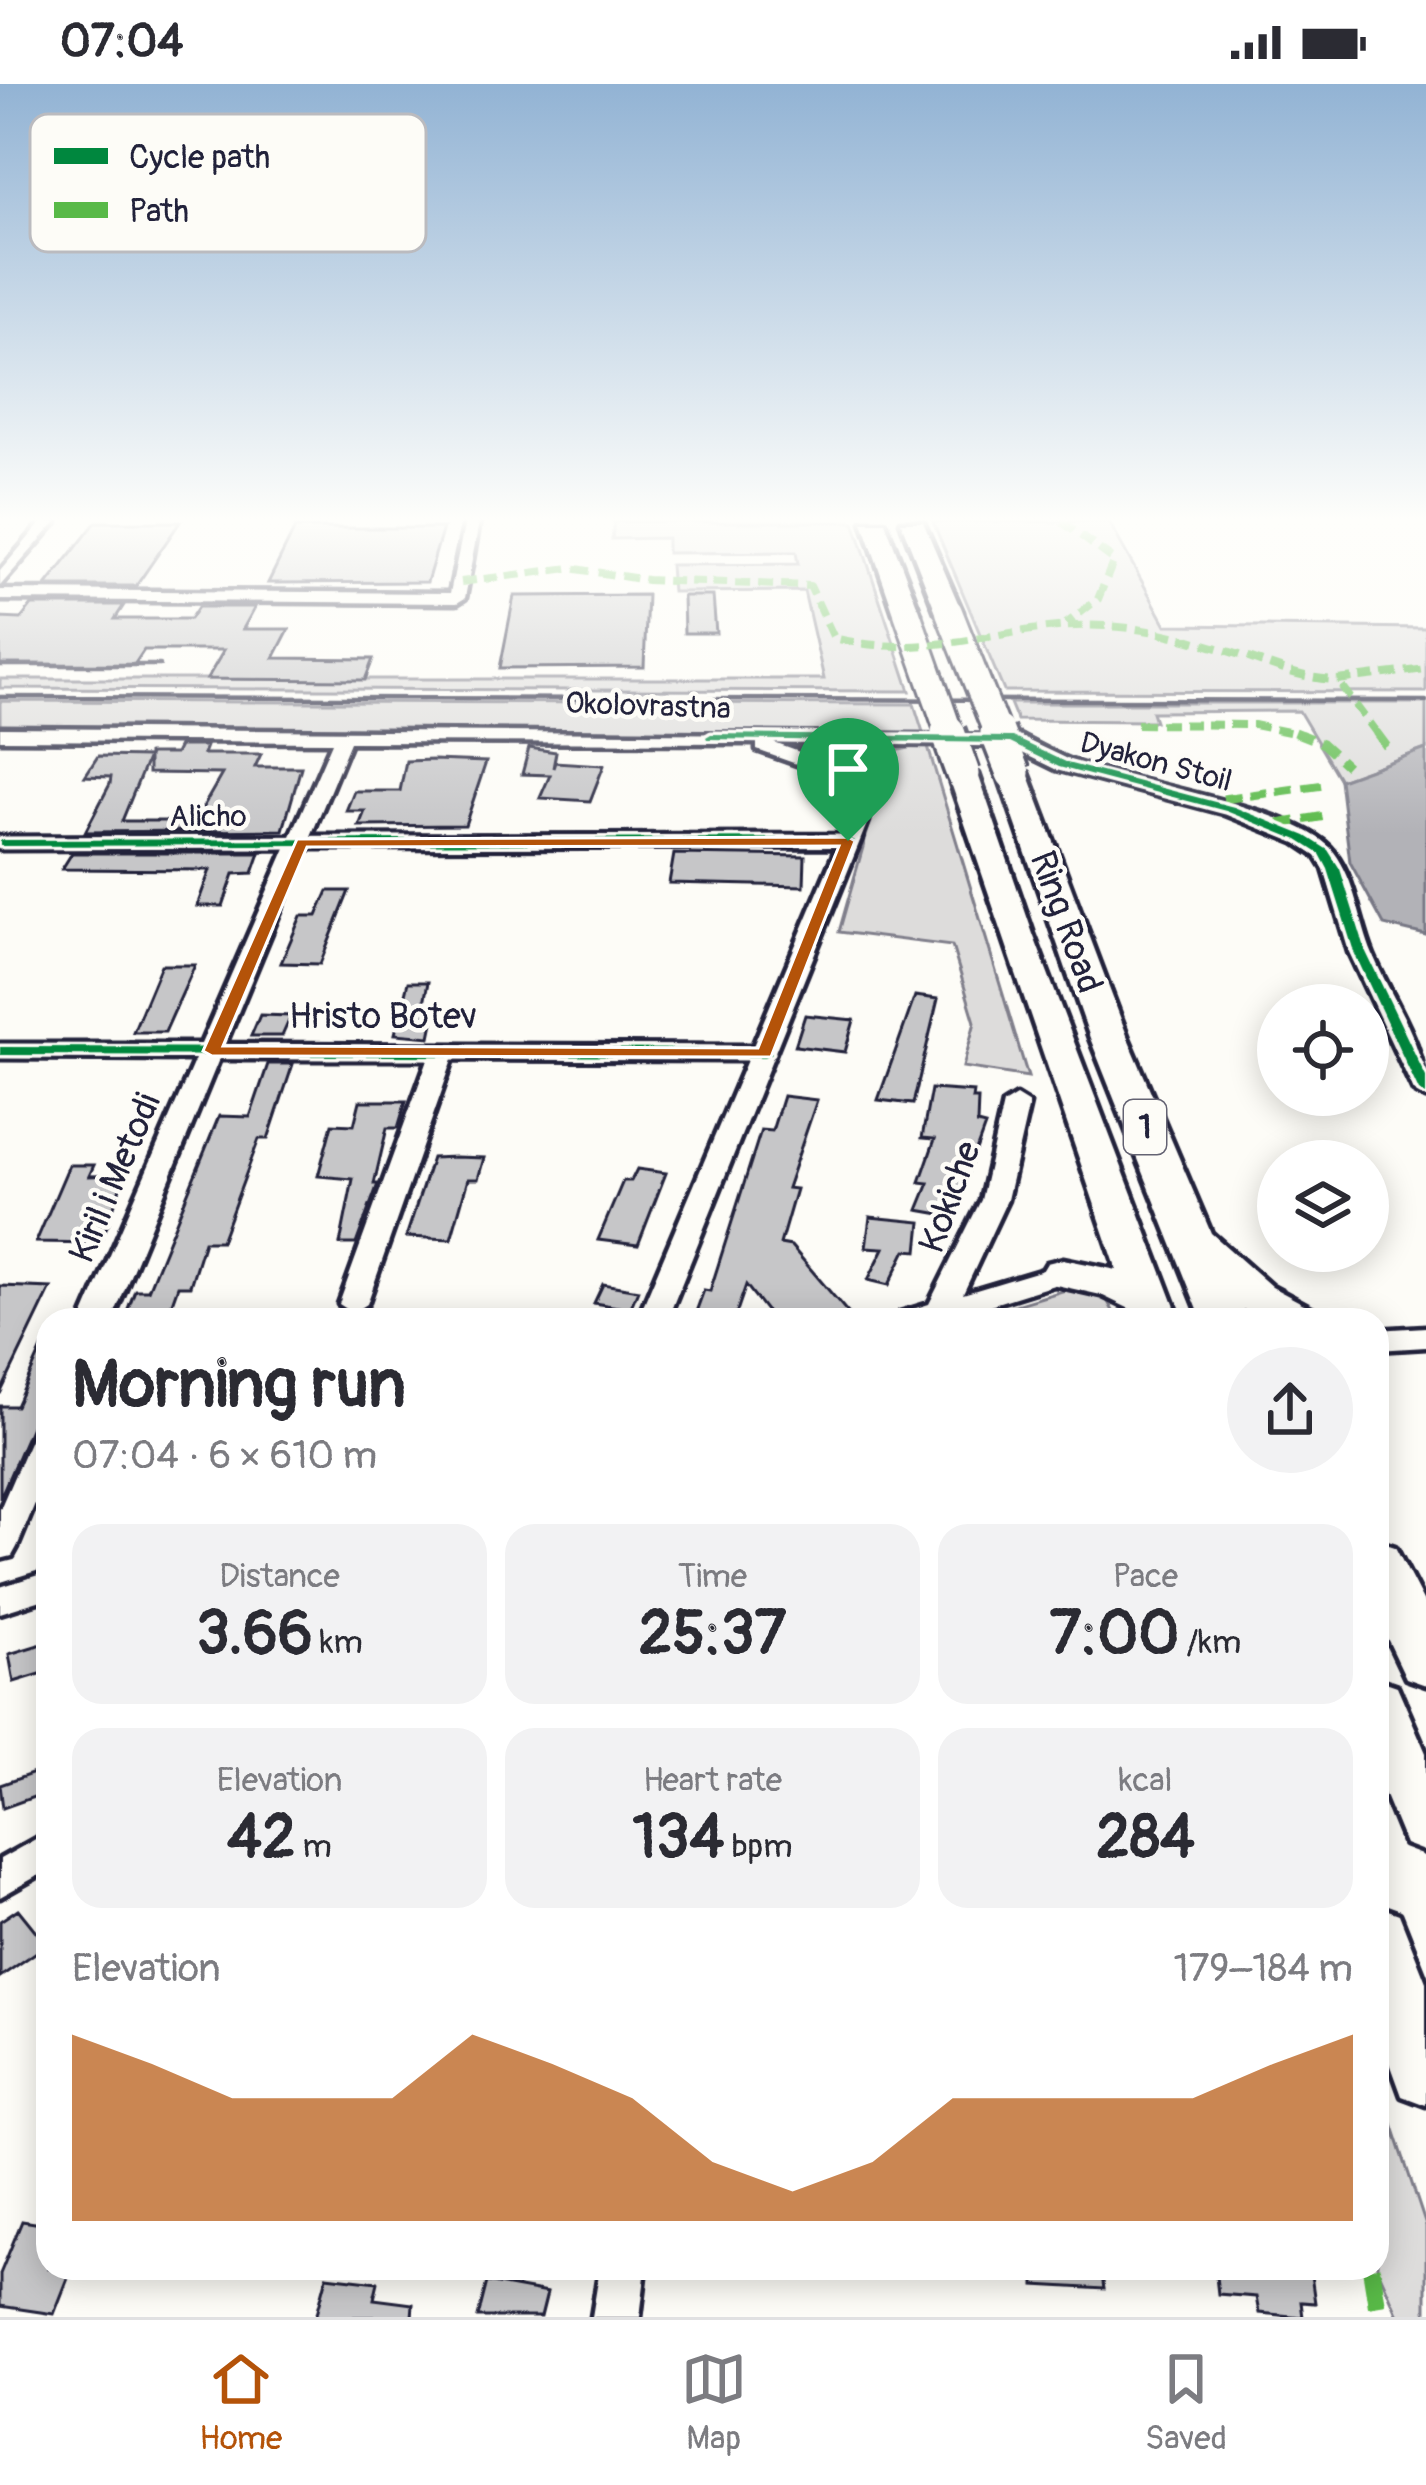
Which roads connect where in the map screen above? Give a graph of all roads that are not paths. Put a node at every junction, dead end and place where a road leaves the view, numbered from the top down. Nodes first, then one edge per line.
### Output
1 (912, 626) edge
2 (955, 626) edge
3 (8, 734) edge
4 (344, 735) junction
5 (711, 737) junction
6 (858, 738) junction
7 (0, 757) edge
8 (862, 803) junction
9 (848, 841) junction
10 (302, 842) junction
11 (0, 844) edge
12 (0, 1051) edge
13 (212, 1051) junction
14 (442, 1052) junction
15 (765, 1053) junction
16 (1426, 1091) edge
17 (1016, 1104) dead end
18 (1188, 1231) junction
19 (1125, 1235) junction
20 (1063, 1273) junction
21 (353, 1304) dead end
22 (102, 1308) edge
23 (657, 1308) edge
24 (942, 1308) edge
25 (948, 1308) edge
26 (1150, 1308) edge
27 (1153, 1308) edge
28 (1220, 1308) edge
29 (1277, 1308) edge
30 (1426, 1336) edge
31 (1389, 1339) edge
32 (36, 1463) edge
33 (0, 1547) edge
34 (1389, 1586) edge
35 (36, 1590) edge
36 (0, 1600) edge
37 (1426, 1663) edge
38 (1389, 1732) edge
39 (1426, 1826) edge
40 (36, 1857) edge
41 (0, 1880) edge
42 (1389, 1968) edge
43 (1426, 2072) edge
44 (621, 2280) edge
45 (616, 2317) edge

1 - 19 highway, Ring Road / 1, bridge
2 - 18 highway, Ring Road / 1, bridge
3 - 4 street, Okolovrastna
3 - 7 street
4 - 5 street, Okolovrastna
4 - 10 street, Kiril i Metodi
5 - 6 street, Dyakon Stoil
5 - 8 street, Okolovrastna
6 - 8 street
6 - 16 street, Dyakon Stoil
8 - 9 street
9 - 10 street, Alicho
9 - 15 street
10 - 11 street, Alicho
10 - 13 street, Kiril i Metodi
12 - 13 street, Hristo Botev
13 - 14 street, Hristo Botev
13 - 22 street, Kiril i Metodi
14 - 15 street, Hristo Botev
14 - 21 street
15 - 23 street
17 - 24 street, Kokiche
18 - 28 highway, Ring Road / 1
18 - 29 highway
19 - 20 highway
19 - 27 highway, Ring Road / 1
20 - 25 street
20 - 26 highway
30 - 31 street
32 - 33 street
34 - 37 highway
35 - 36 street
38 - 39 highway
40 - 41 street
42 - 43 highway
44 - 45 street

